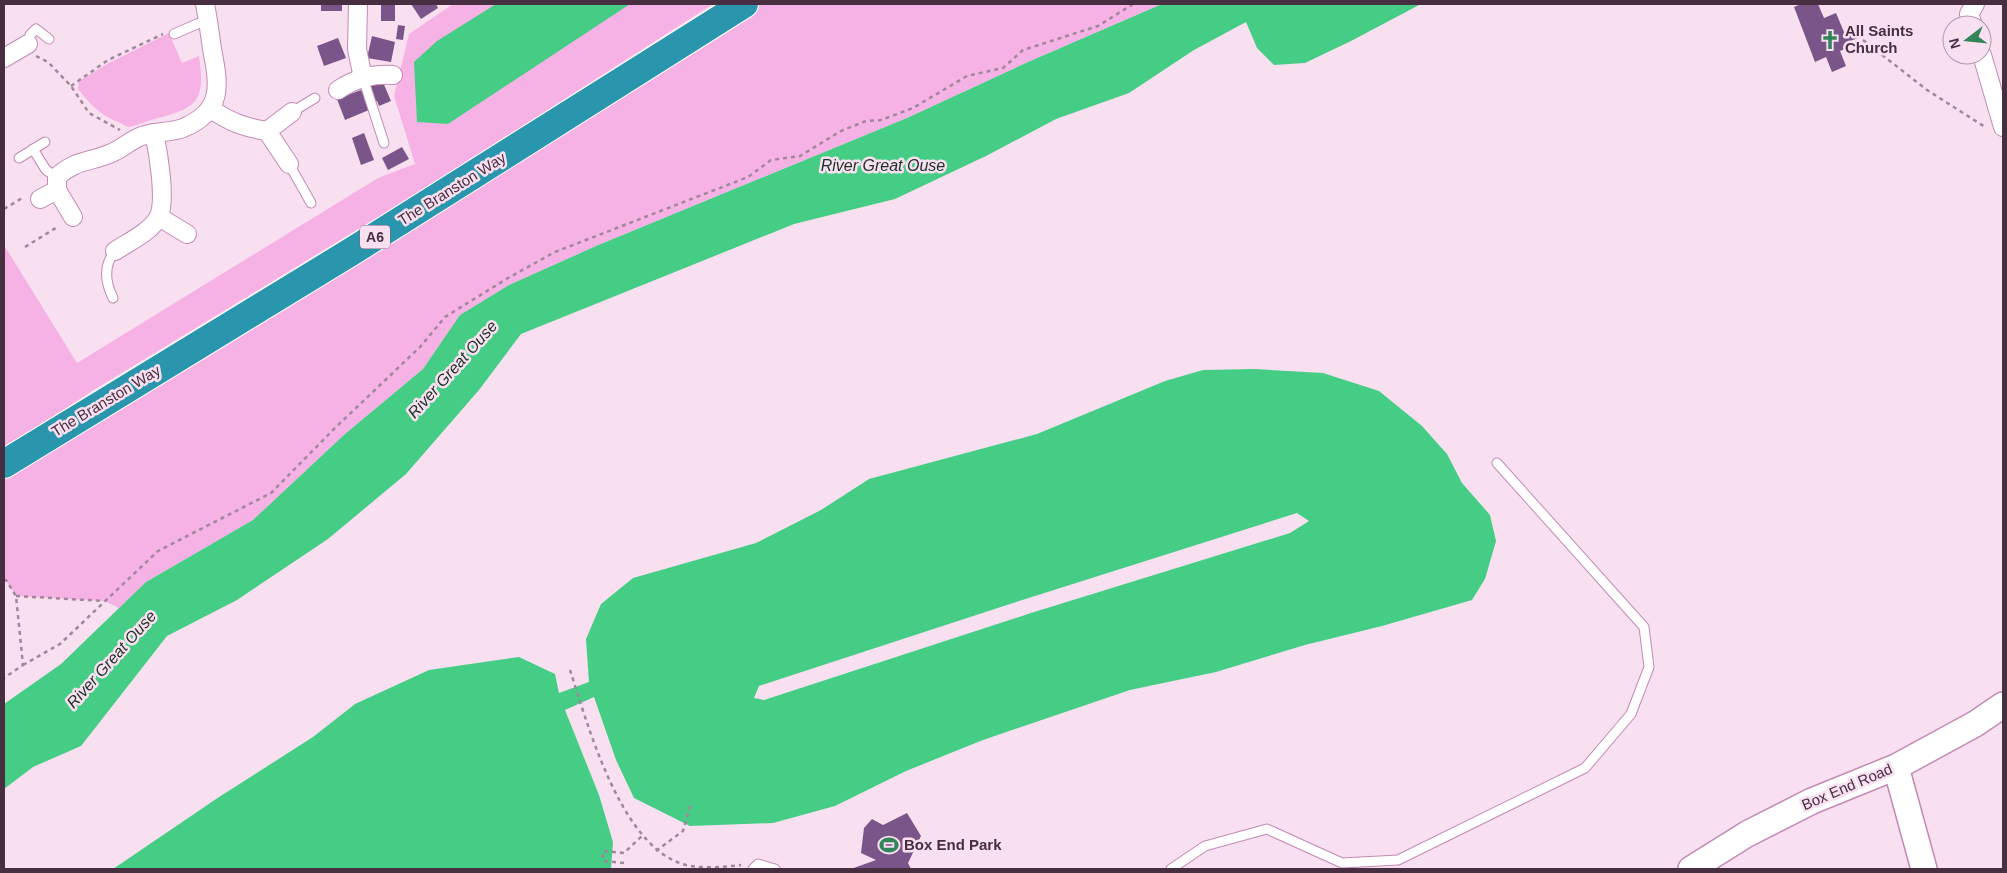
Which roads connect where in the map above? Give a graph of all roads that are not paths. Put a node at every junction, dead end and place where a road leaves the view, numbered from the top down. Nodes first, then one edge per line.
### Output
1 (205, 4) edge
2 (358, 4) edge
3 (744, 4) edge
4 (1975, 4) edge
5 (1969, 15) edge
6 (208, 22) junction
7 (174, 34) road end
8 (49, 40) dead end
9 (24, 46) joint
10 (4, 58) edge
11 (1985, 65) edge
12 (393, 75) dead end
13 (363, 78) junction
14 (338, 90) dead end
15 (316, 98) dead end
16 (211, 108) junction
17 (292, 112) joint
18 (2003, 127) edge
19 (267, 130) junction
20 (154, 133) junction
21 (45, 142) dead end
22 (384, 143) dead end
23 (33, 149) junction
24 (19, 158) dead end
25 (289, 164) joint
26 (57, 184) junction
27 (40, 199) dead end
28 (311, 203) dead end
29 (73, 218) road end
30 (159, 218) junction
31 (187, 234) dead end
32 (115, 251) joint
33 (113, 298) dead end
34 (1497, 463) dead end
35 (4, 464) edge
36 (2003, 705) edge
37 (1896, 767) junction
38 (755, 866) edge
39 (775, 869) edge
40 (1171, 869) edge
41 (1691, 869) edge
42 (1924, 869) edge

1 - 6 street
2 - 13 street
3 - 35 highway, The Branston Way / A6
4 - 5 street
6 - 7 lane
6 - 16 street
8 - 9 lane
9 - 10 street
11 - 18 street
12 - 13 street
13 - 14 street
13 - 22 lane
15 - 17 lane
16 - 19 street
16 - 20 street
17 - 19 street
19 - 25 street
20 - 26 street
20 - 30 street
21 - 23 lane
23 - 24 lane
23 - 26 lane
25 - 28 lane
26 - 27 street
26 - 29 street
30 - 31 street
30 - 32 street
32 - 33 lane
34 - 40 lane
36 - 37 main road, Box End Road
37 - 41 main road, Box End Road
37 - 42 main road
38 - 39 lane

